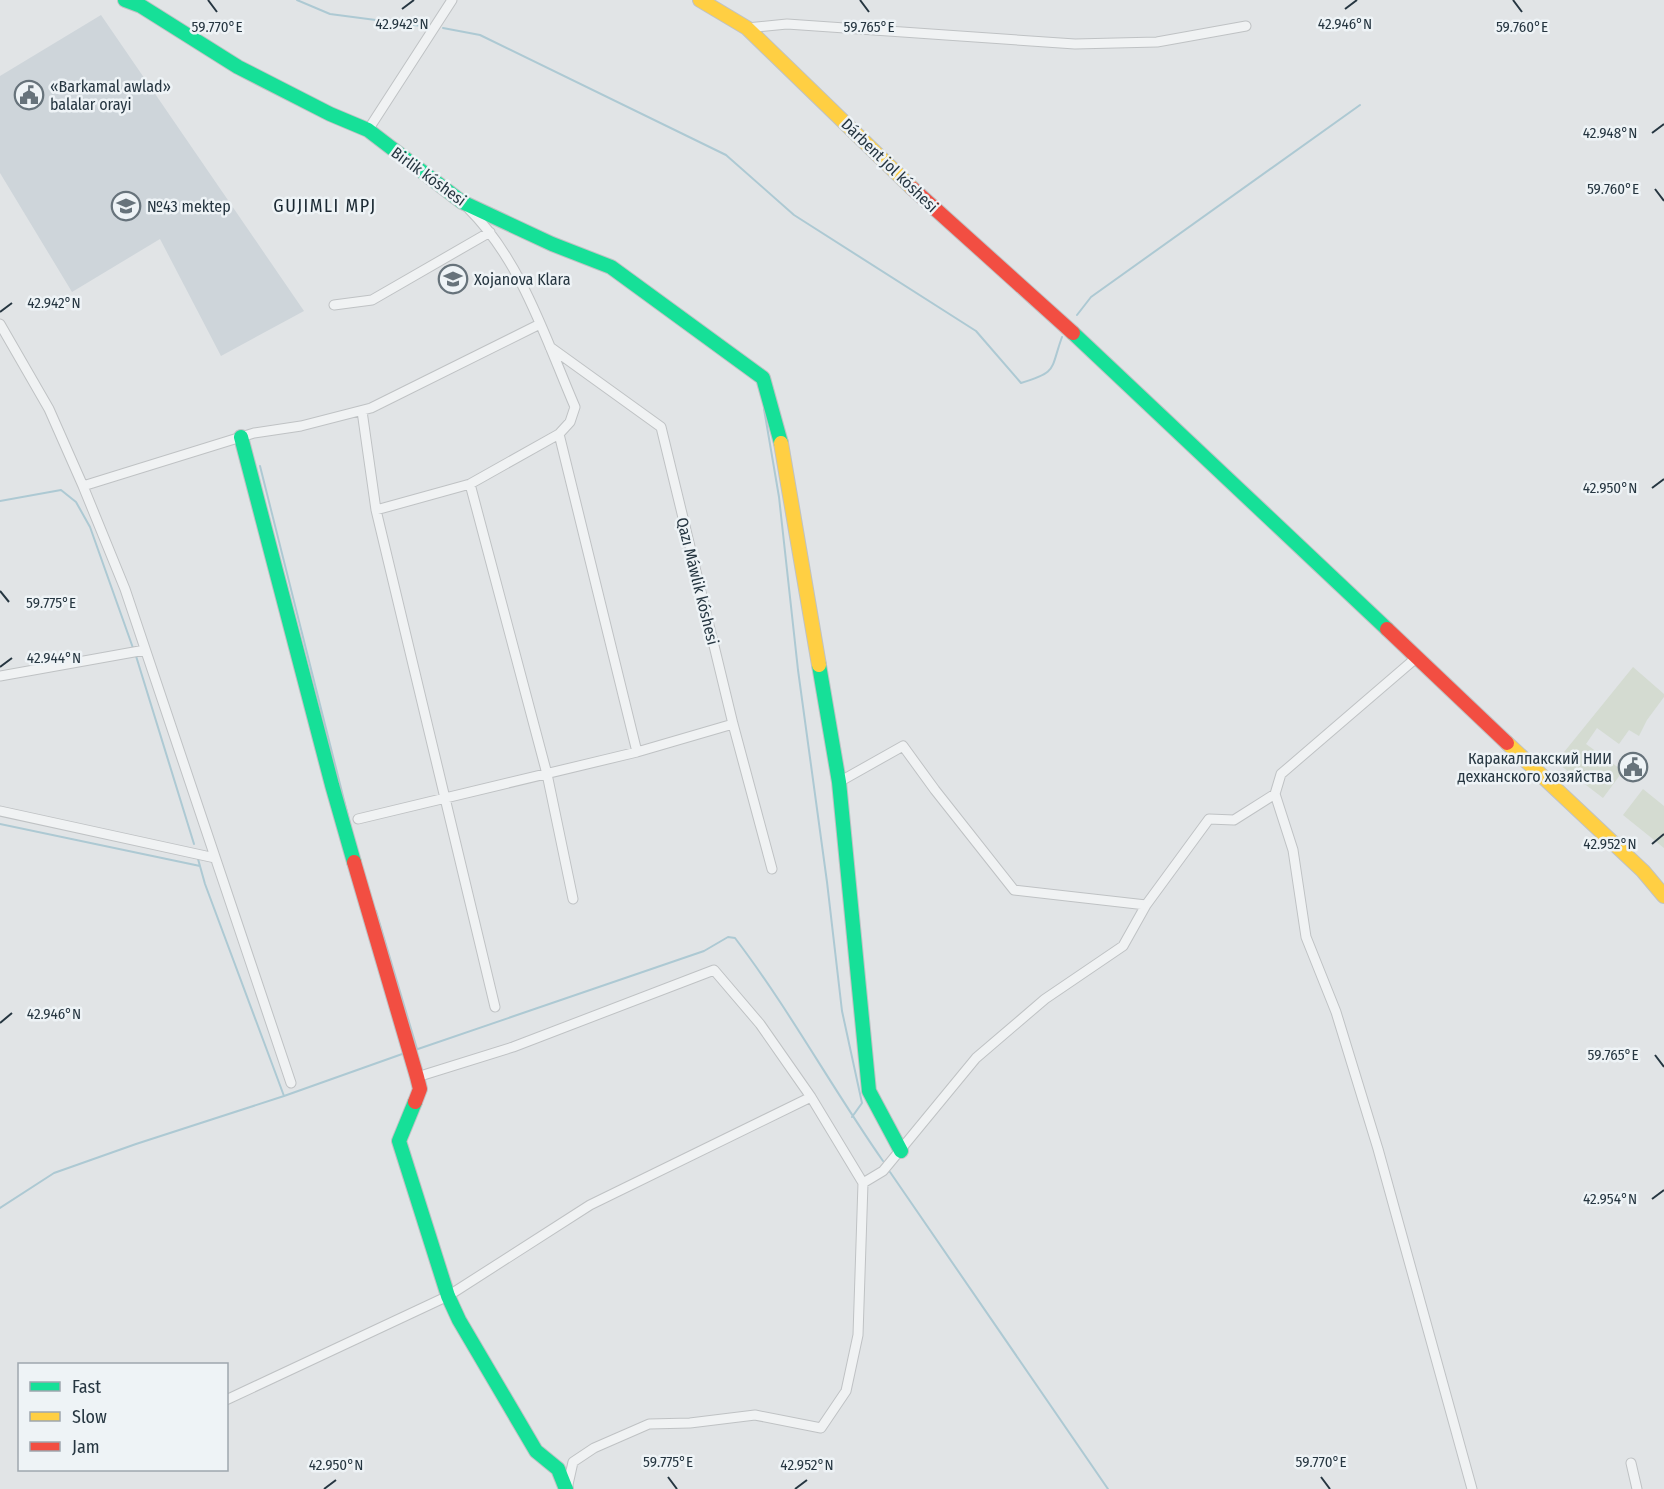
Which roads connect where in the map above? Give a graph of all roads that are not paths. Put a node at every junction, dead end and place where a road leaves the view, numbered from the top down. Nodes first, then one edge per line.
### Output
1 (125, 0) edge
2 (452, 0) edge
3 (700, 0) edge
4 (1246, 26) dead end
5 (747, 28) junction
6 (368, 130) junction
7 (462, 202) junction
8 (490, 232) junction
9 (334, 305) dead end
10 (0, 324) edge
11 (540, 324) junction
12 (549, 346) junction
13 (362, 411) junction
14 (559, 434) junction
15 (241, 437) junction
16 (470, 483) junction
17 (83, 486) junction
18 (376, 510) junction
19 (145, 650) junction
20 (1416, 658) junction
21 (0, 676) edge
22 (733, 724) junction
23 (637, 752) junction
24 (547, 774) junction
25 (839, 782) junction
26 (1275, 795) junction
27 (446, 799) junction
28 (0, 811) edge
29 (358, 819) dead end
30 (215, 858) junction
31 (772, 868) dead end
32 (1664, 896) edge
33 (573, 899) dead end
34 (1146, 905) junction
35 (495, 1007) dead end
36 (417, 1077) junction
37 (291, 1083) dead end
38 (811, 1097) junction
39 (901, 1151) junction
40 (863, 1183) junction
41 (448, 1296) junction
42 (228, 1399) edge
43 (1632, 1463) dead end
44 (566, 1489) edge
45 (1472, 1489) edge
46 (1637, 1489) edge

1 - 6 street, Birlik kóshesi
2 - 6 street
3 - 5 street, Dárbent jol kóshesi
4 - 5 street
5 - 20 street, Dárbent jol kóshesi
6 - 7 street, Birlik kóshesi
7 - 8 street
7 - 25 street, Birlik kóshesi
8 - 9 street
8 - 11 street
10 - 17 street
11 - 12 street
11 - 13 street
12 - 14 street
12 - 22 street, Qazı Máwlik kóshesi
13 - 15 street
13 - 18 street
14 - 16 street
14 - 23 street
15 - 17 street
15 - 36 street
16 - 18 street
16 - 24 street
17 - 19 street
18 - 27 street
19 - 21 street
19 - 30 street
20 - 26 street
20 - 32 street, Dárbent jol kóshesi
22 - 23 street
22 - 31 street, Qazı Máwlik kóshesi
23 - 24 street
24 - 27 street
24 - 33 street
25 - 34 street
25 - 39 street
26 - 34 street
26 - 45 street
27 - 29 street
27 - 35 street
28 - 30 street
30 - 37 street
34 - 39 street
36 - 38 street
36 - 41 street
38 - 40 street
38 - 41 street
39 - 40 street
40 - 44 street
41 - 42 street
41 - 44 street
43 - 46 street

